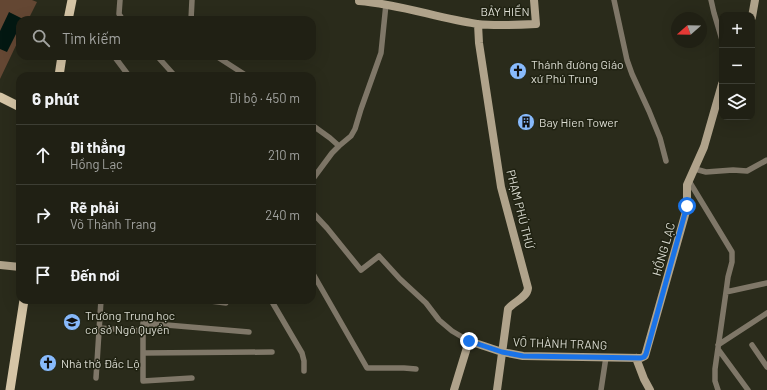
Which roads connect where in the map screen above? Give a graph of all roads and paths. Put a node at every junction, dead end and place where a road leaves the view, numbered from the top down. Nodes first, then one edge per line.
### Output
1 (68, 0) edge
2 (73, 0) edge
3 (120, 0) edge
4 (192, 0) edge
5 (359, 0) edge
6 (534, 0) edge
7 (614, 0) edge
8 (711, 0) edge
9 (754, 0) edge
10 (386, 4) junction
11 (753, 12) edge
12 (68, 16) edge
13 (120, 16) edge
14 (191, 16) edge
15 (478, 24) junction
16 (719, 30) edge
17 (61, 60) edge
18 (117, 60) edge
19 (161, 60) edge
20 (222, 60) edge
21 (60, 72) edge
22 (126, 72) edge
23 (171, 72) edge
24 (241, 72) edge
25 (719, 94) edge
26 (0, 97) edge
27 (16, 105) edge
28 (316, 129) edge
29 (339, 146) junction
30 (767, 160) edge
31 (666, 161) dead end
32 (694, 169) junction
33 (316, 175) edge
34 (689, 181) junction
35 (316, 216) edge
36 (0, 264) edge
37 (16, 266) edge
38 (316, 279) edge
39 (767, 284) edge
40 (726, 292) junction
41 (23, 304) edge
42 (27, 304) edge
43 (101, 304) edge
44 (273, 304) edge
45 (766, 316) edge
46 (99, 328) junction
47 (143, 331) junction
48 (249, 332) dead end
49 (469, 341) junction
50 (752, 345) dead end
51 (718, 347) junction
52 (272, 352) dead end
53 (502, 352) junction
54 (143, 353) junction
55 (606, 357) junction
56 (636, 358) junction
57 (767, 367) edge
58 (416, 369) dead end
59 (304, 371) dead end
60 (96, 378) dead end
61 (192, 378) dead end
62 (10, 390) edge
63 (15, 390) edge
64 (454, 390) edge
65 (497, 390) edge
66 (601, 390) edge
67 (650, 390) edge
68 (718, 390) edge
69 (748, 390) edge

1 - 12 main road
2 - 12 main road
3 - 13 street
4 - 14 street
5 - 10 street, BẢY HIỀN
6 - 15 street, BẢY HIỀN
7 - 31 street
8 - 16 street
9 - 11 street
10 - 15 street, BẢY HIỀN
10 - 29 street
15 - 53 street, PHẠM PHÚ THỨ
17 - 21 main road
18 - 22 street
19 - 23 street
20 - 24 street
25 - 32 street, HỒNG LẠC
26 - 27 main road
28 - 29 street
29 - 33 street
30 - 32 street
32 - 34 street, HỒNG LẠC
34 - 40 street
34 - 56 street, HỒNG LẠC
35 - 49 street, VÕ THÀNH TRANG
36 - 37 street
38 - 58 street
39 - 40 street
40 - 51 street
41 - 62 main road
42 - 63 main road
43 - 46 street
44 - 59 street
45 - 51 street
46 - 47 street
46 - 60 street
47 - 48 street
47 - 54 street
49 - 53 street, VÕ THÀNH TRANG
49 - 64 street
50 - 57 street
51 - 68 street
51 - 69 street
52 - 54 street
53 - 55 street, VÕ THÀNH TRANG
53 - 65 street, PHẠM PHÚ THỨ
54 - 61 street
55 - 56 street, VÕ THÀNH TRANG
55 - 66 street
56 - 67 street

